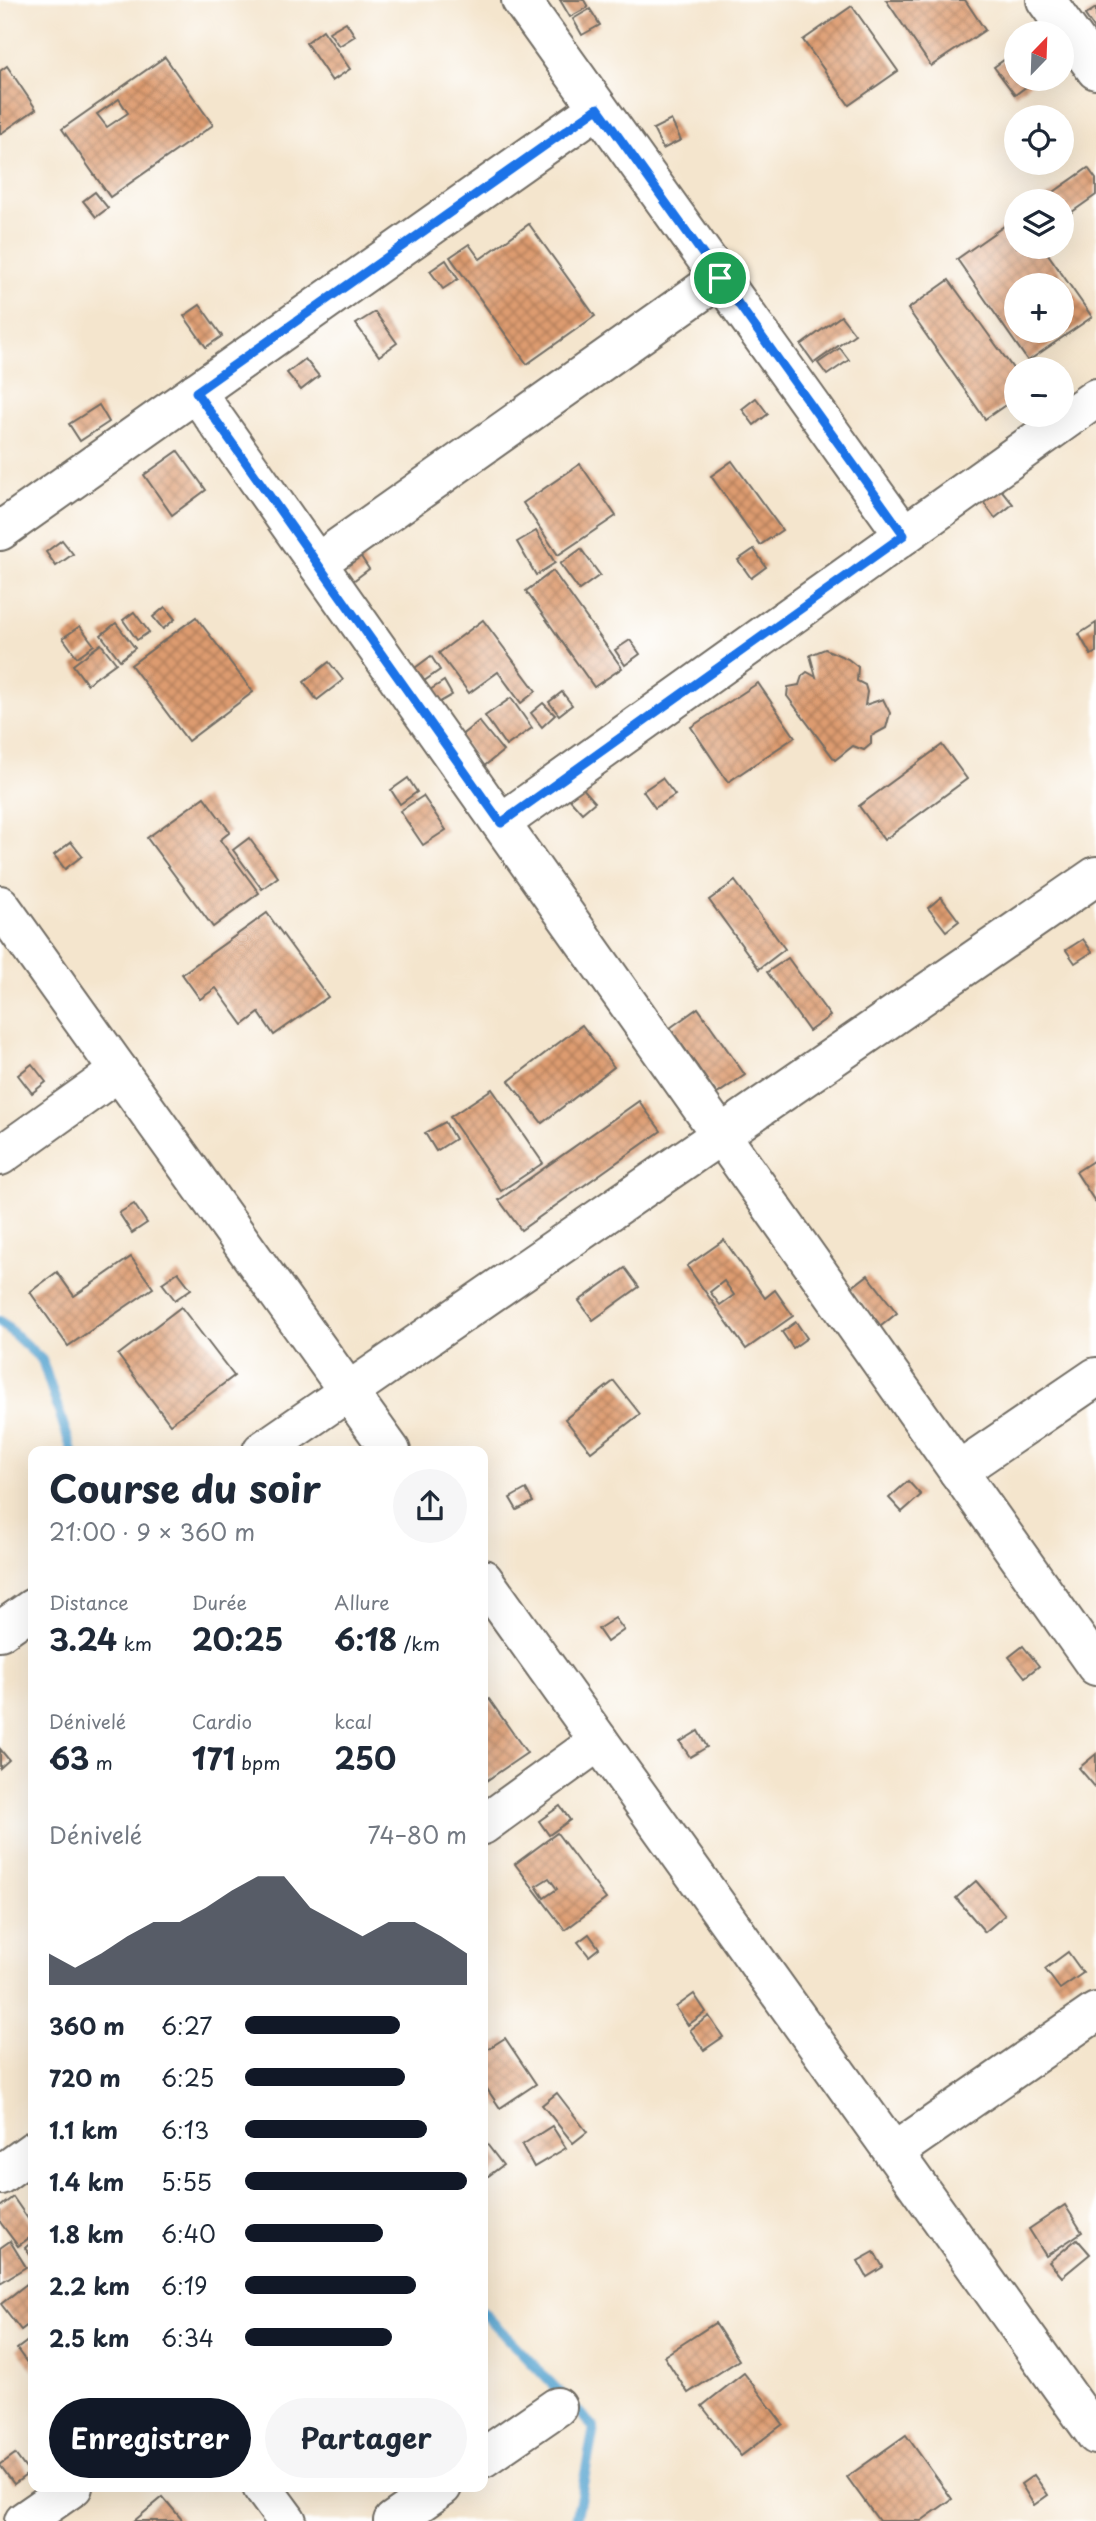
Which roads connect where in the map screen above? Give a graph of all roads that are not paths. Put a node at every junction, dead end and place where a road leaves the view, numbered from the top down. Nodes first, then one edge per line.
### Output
1 (521, 0) edge
2 (1046, 0) edge
3 (1096, 70) edge
4 (598, 108) junction
5 (720, 278) junction
6 (196, 392) junction
7 (1096, 398) edge
8 (0, 531) edge
9 (904, 535) junction
10 (317, 563) junction
11 (501, 823) junction
12 (1096, 876) edge
13 (0, 905) edge
14 (119, 1072) junction
15 (721, 1135) junction
16 (0, 1156) edge
17 (1096, 1377) edge
18 (348, 1391) junction
19 (269, 1446) edge
20 (387, 1446) edge
21 (958, 1471) junction
22 (488, 1586) edge
23 (28, 1611) edge
24 (0, 1631) edge
25 (1090, 1645) edge
26 (598, 1741) junction
27 (488, 1821) edge
28 (1096, 2012) edge
29 (894, 2152) junction
30 (28, 2155) edge
31 (0, 2175) edge
32 (557, 2407) dead end
33 (1096, 2435) edge
34 (488, 2455) edge
35 (66, 2492) edge
36 (266, 2492) edge
37 (435, 2492) edge
38 (24, 2521) edge
39 (287, 2521) edge
40 (393, 2521) edge

1 - 4 street
2 - 3 street
4 - 5 street
4 - 6 street
5 - 9 street
5 - 10 street
6 - 8 street
6 - 10 street
7 - 9 street
9 - 11 street
10 - 11 street
11 - 15 street
12 - 15 street
13 - 14 street
14 - 16 street
14 - 18 street
15 - 18 street
15 - 21 street
17 - 21 street
18 - 19 street
18 - 20 street
21 - 25 street
22 - 26 street
23 - 24 street
26 - 27 street
26 - 29 street
28 - 29 street
29 - 33 street
30 - 31 street
32 - 34 street
35 - 38 street
36 - 39 street
37 - 40 street

